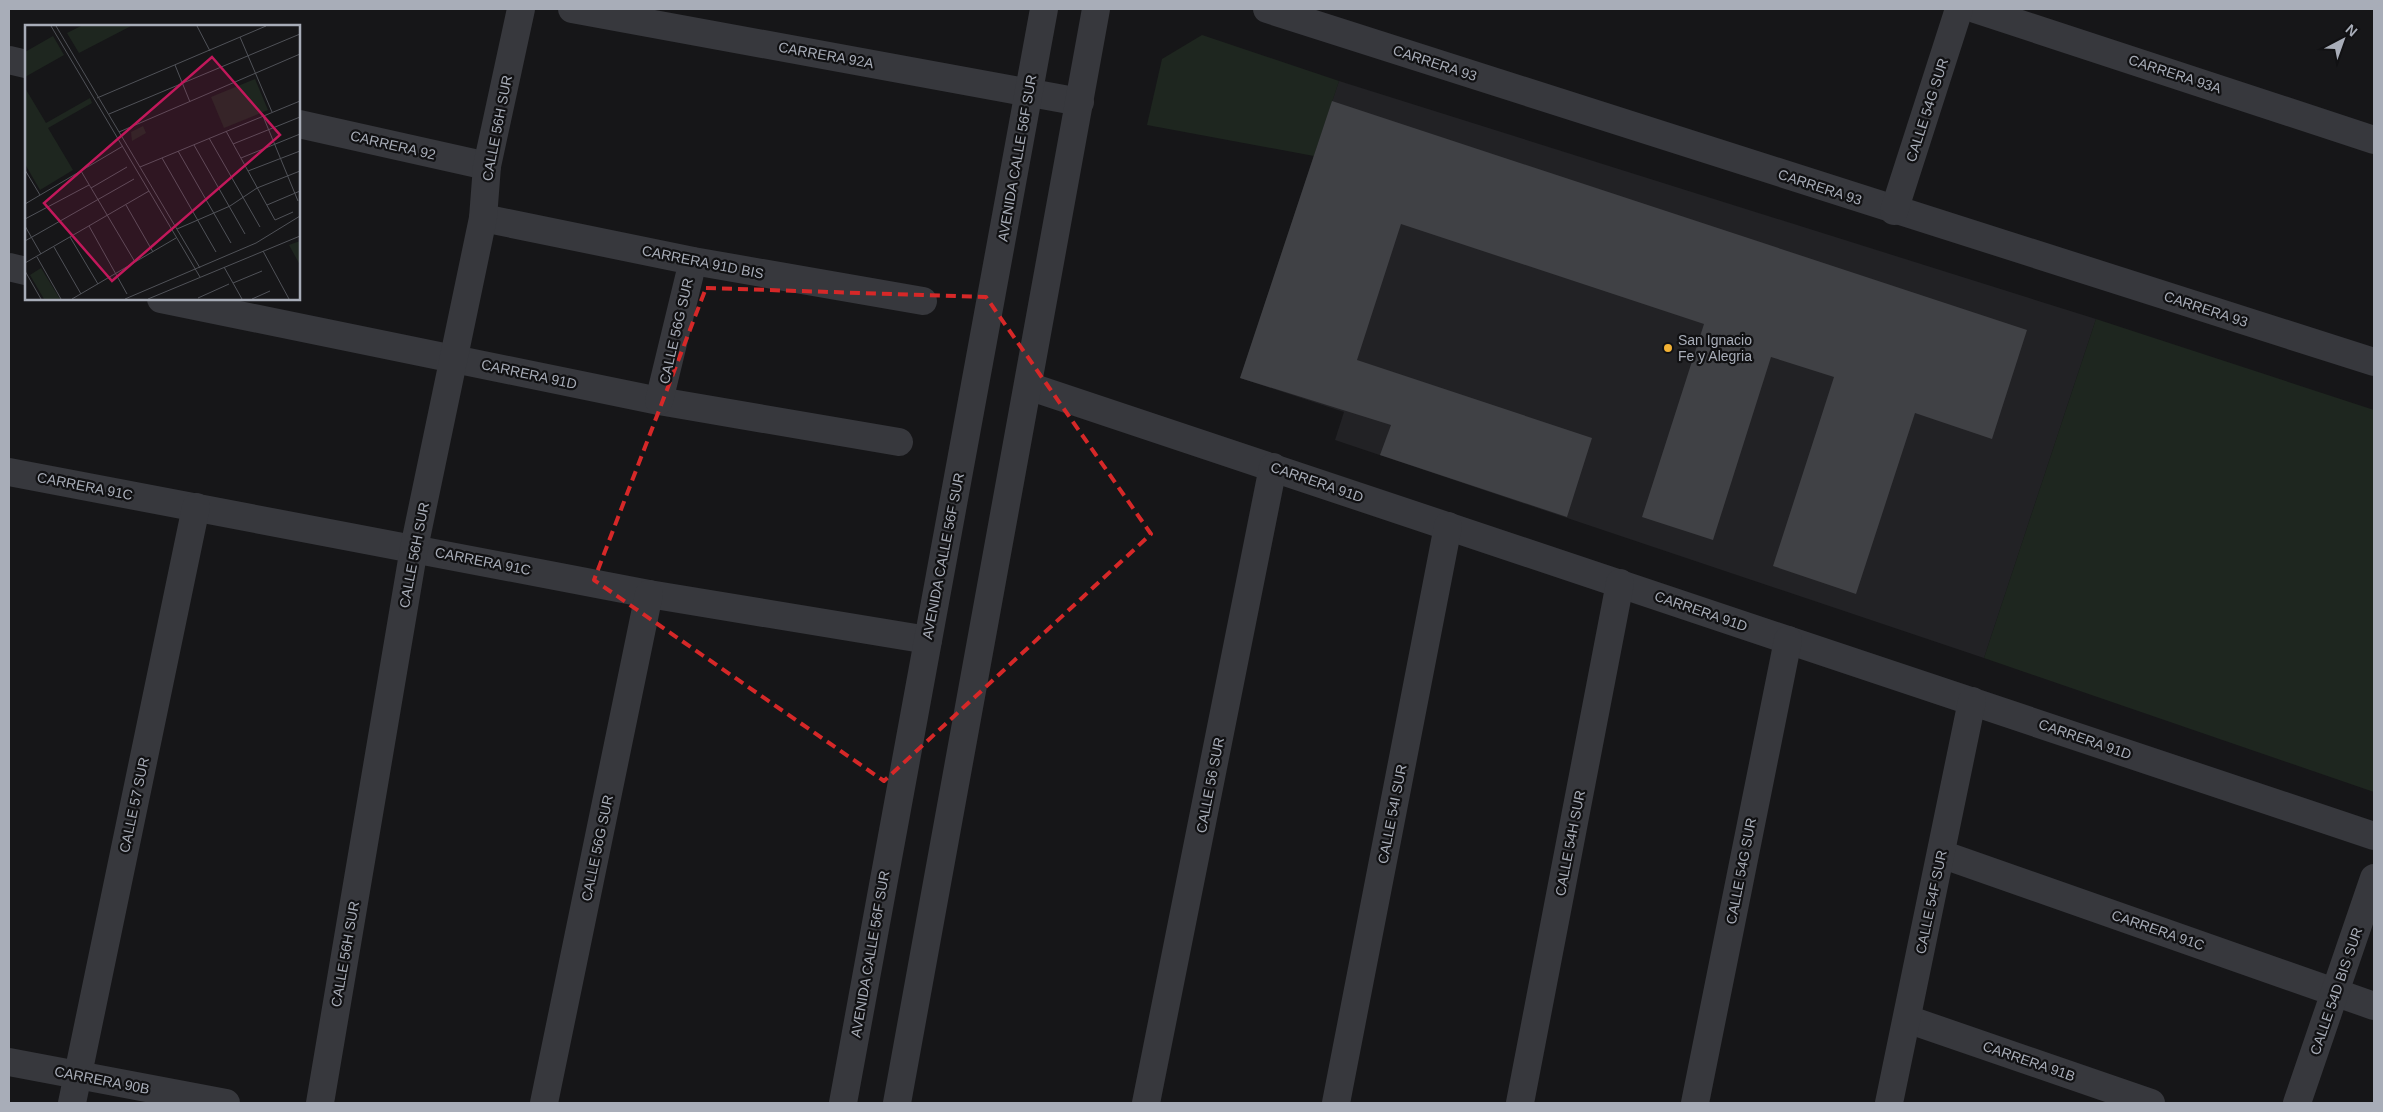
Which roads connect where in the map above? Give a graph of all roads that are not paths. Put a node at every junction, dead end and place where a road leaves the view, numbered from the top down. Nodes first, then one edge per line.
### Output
1 (521, 9) edge
2 (572, 9) edge
3 (1044, 9) edge
4 (1096, 9) edge
5 (1267, 9) edge
6 (1959, 9) edge
7 (1975, 9) edge
8 (9, 60) edge
9 (25, 64) edge
10 (1029, 93) junction
11 (1080, 102) junction
12 (300, 124) edge
13 (2374, 140) edge
14 (487, 166) junction
15 (1894, 211) junction
16 (483, 218) junction
17 (693, 261) junction
18 (9, 267) edge
19 (25, 271) edge
20 (166, 300) edge
21 (923, 301) dead end
22 (454, 359) junction
23 (2374, 362) edge
24 (1028, 386) junction
25 (659, 401) junction
26 (899, 442) dead end
27 (1273, 467) junction
28 (9, 472) edge
29 (196, 507) junction
30 (1448, 526) junction
31 (414, 548) junction
32 (1620, 584) junction
33 (649, 594) junction
34 (928, 640) junction
35 (1788, 640) junction
36 (1972, 701) junction
37 (2374, 836) edge
38 (1941, 854) junction
39 (2374, 878) edge
40 (2335, 992) junction
41 (2374, 1006) edge
42 (1906, 1019) junction
43 (9, 1062) edge
44 (78, 1075) junction
45 (72, 1103) edge
46 (226, 1103) edge
47 (320, 1103) edge
48 (544, 1103) edge
49 (843, 1103) edge
50 (897, 1103) edge
51 (1146, 1103) edge
52 (1336, 1103) edge
53 (1520, 1103) edge
54 (1695, 1103) edge
55 (1889, 1103) edge
56 (2151, 1103) edge
57 (2297, 1103) edge

1 - 14 street, CALLE 56H SUR
2 - 10 street, CARRERA 92A
3 - 10 street, AVENIDA CALLE 56F SUR
4 - 11 street
5 - 15 street, CARRERA 93
6 - 15 street, CALLE 54G SUR
7 - 13 street, CARRERA 93A
8 - 9 street
10 - 11 street, CARRERA 92A
10 - 34 street, AVENIDA CALLE 56F SUR
11 - 24 street
12 - 14 street, CARRERA 92
14 - 16 street, CALLE 56H SUR
15 - 23 street, CARRERA 93
16 - 17 street, CARRERA 91D BIS
16 - 22 street, CALLE 56H SUR
17 - 21 street, CARRERA 91D BIS
17 - 25 street, CALLE 56G SUR
18 - 19 street
20 - 22 street, CARRERA 91D
22 - 25 street, CARRERA 91D
22 - 31 street, CALLE 56H SUR
24 - 27 street, CARRERA 91D
24 - 50 street
25 - 26 street, CARRERA 91D
27 - 30 street, CARRERA 91D
27 - 51 street, CALLE 56 SUR
28 - 29 street, CARRERA 91C
29 - 31 street, CARRERA 91C
29 - 44 street, CALLE 57 SUR
30 - 32 street, CARRERA 91D
30 - 52 street, CALLE 54I SUR
31 - 33 street, CARRERA 91C
31 - 47 street, CALLE 56H SUR
32 - 35 street, CARRERA 91D
32 - 53 street, CALLE 54H SUR
33 - 34 street, CARRERA 91C
33 - 48 street, CALLE 56G SUR
34 - 49 street, AVENIDA CALLE 56F SUR
35 - 36 street, CARRERA 91D
35 - 54 street, CALLE 54G SUR
36 - 37 street, CARRERA 91D
36 - 38 street, CALLE 54F SUR
38 - 40 street, CARRERA 91C
38 - 42 street, CALLE 54F SUR
39 - 40 street, CALLE 54D BIS SUR
40 - 41 street, CARRERA 91C
40 - 57 street, CALLE 54D BIS SUR
42 - 55 street, CALLE 54F SUR
42 - 56 street, CARRERA 91B
43 - 44 street, CARRERA 90B
44 - 45 street, CALLE 57 SUR
44 - 46 street, CARRERA 90B

